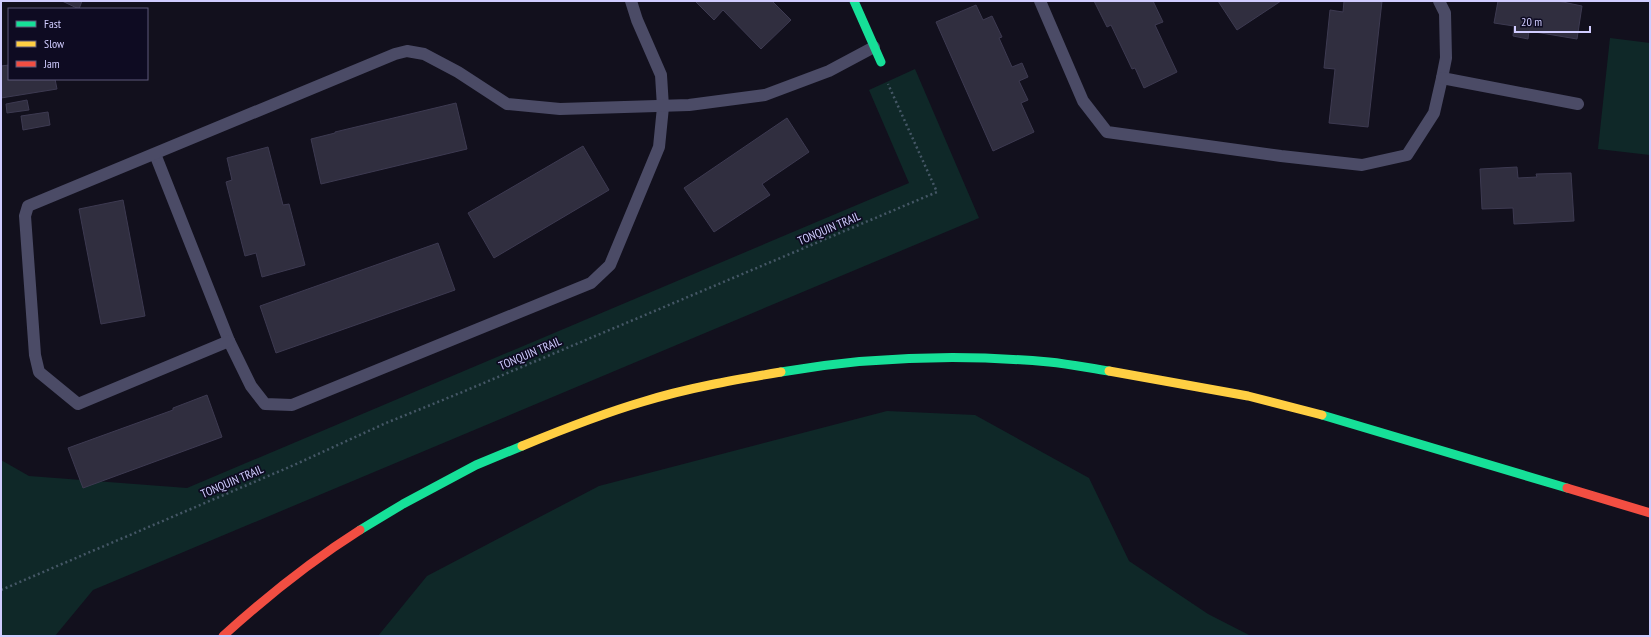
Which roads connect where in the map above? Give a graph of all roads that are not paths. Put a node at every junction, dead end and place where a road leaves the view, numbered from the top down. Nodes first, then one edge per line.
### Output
1 (631, 1) edge
2 (854, 1) edge
3 (1040, 1) edge
4 (1439, 1) edge
5 (874, 47) junction
6 (881, 62) road end
7 (1442, 78) junction
8 (1578, 104) dead end
9 (663, 107) junction
10 (155, 154) junction
11 (229, 341) junction
12 (1650, 513) edge
13 (222, 636) edge

1 - 9 lane
2 - 5 main road
3 - 7 lane
4 - 7 lane
5 - 6 main road
5 - 9 lane
7 - 8 lane
9 - 10 lane
9 - 11 lane
10 - 11 lane
10 - 11 lane
12 - 13 main road

